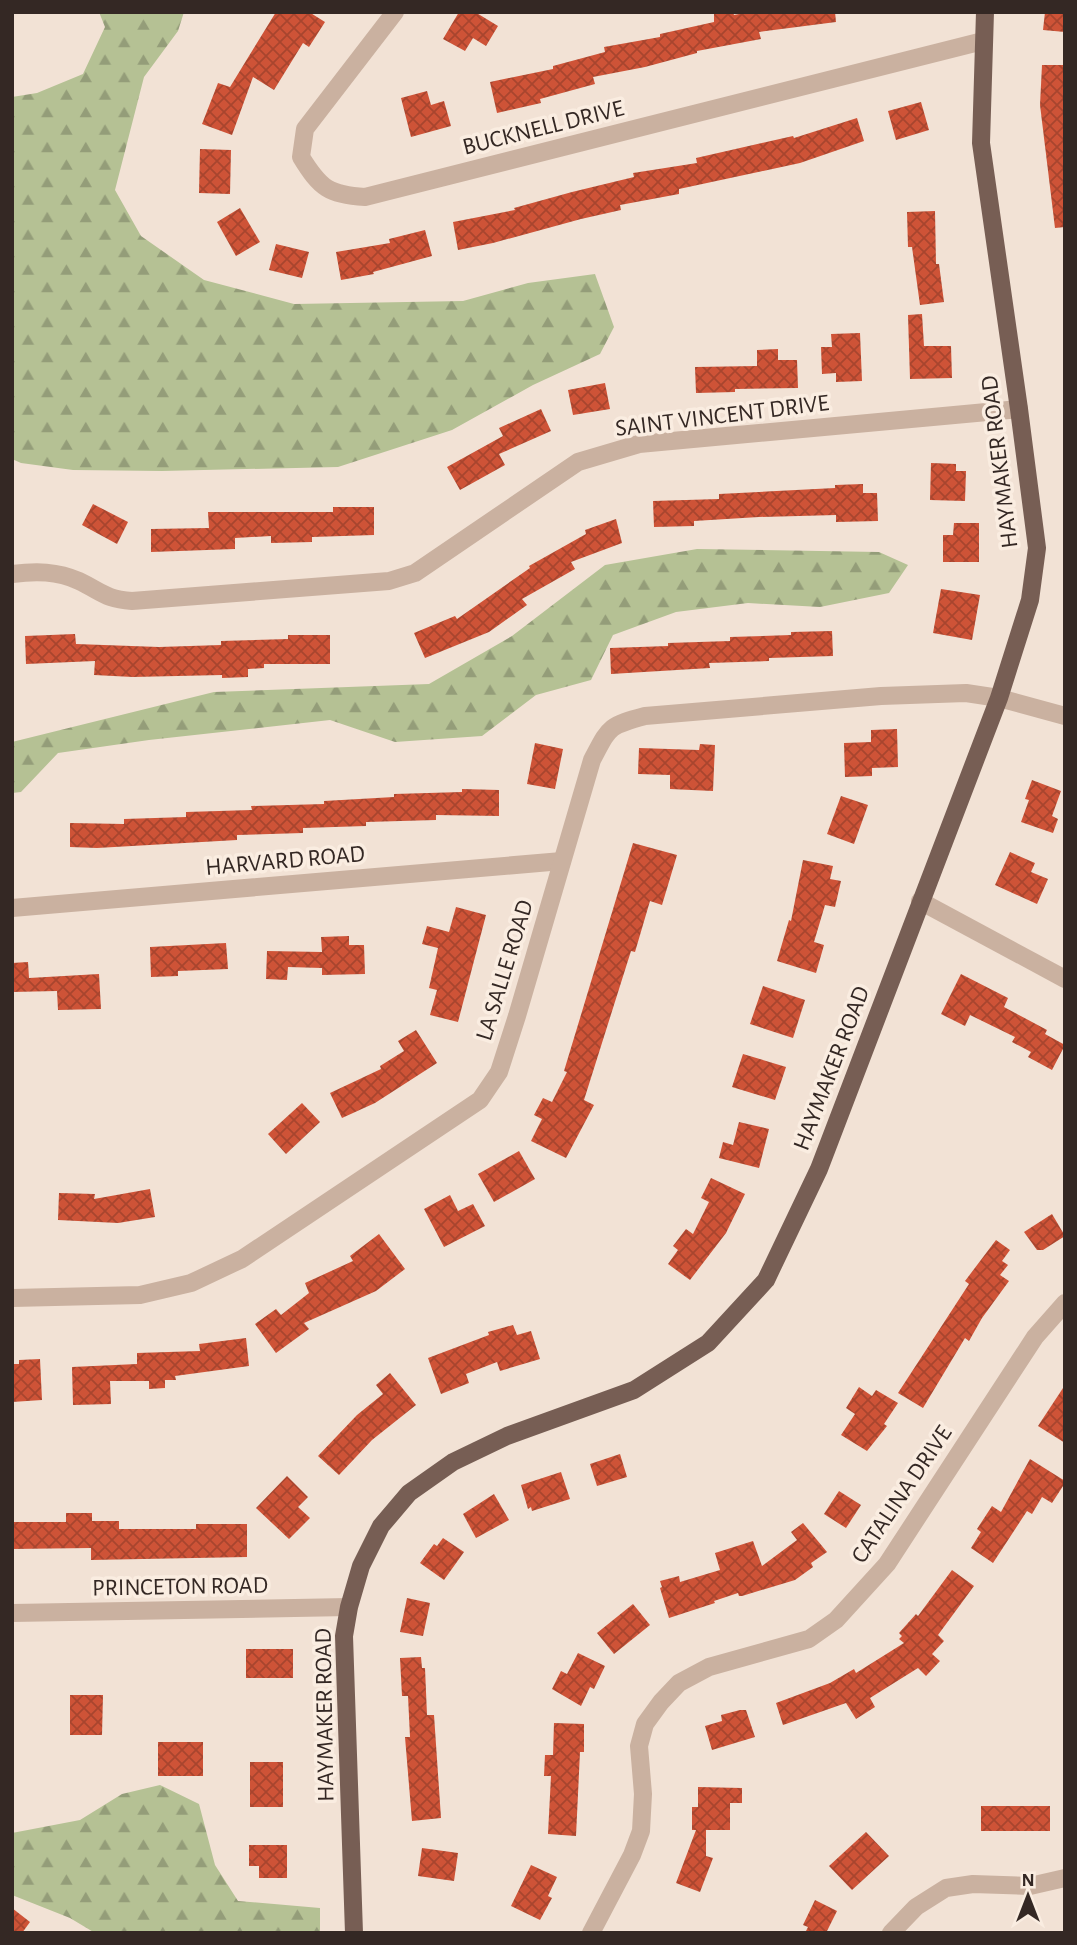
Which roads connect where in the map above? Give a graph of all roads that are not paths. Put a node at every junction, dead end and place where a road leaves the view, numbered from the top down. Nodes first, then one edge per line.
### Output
1 (395, 12) edge
2 (985, 12) edge
3 (984, 41) junction
4 (1019, 409) junction
5 (12, 574) edge
6 (999, 698) junction
7 (1065, 716) edge
8 (562, 861) junction
9 (920, 901) junction
10 (12, 908) edge
11 (1065, 979) edge
12 (12, 1298) edge
13 (1065, 1303) edge
14 (349, 1607) junction
15 (12, 1613) edge
16 (1065, 1878) edge
17 (354, 1933) edge
18 (591, 1933) edge
19 (891, 1933) edge

1 - 3 street, BUCKNELL DRIVE
2 - 3 main road, HAYMAKER ROAD
3 - 4 main road, HAYMAKER ROAD
4 - 5 street, SAINT VINCENT DRIVE
4 - 6 main road, HAYMAKER ROAD
6 - 7 street
6 - 8 street, LA SALLE ROAD
6 - 9 main road, HAYMAKER ROAD
8 - 10 street, HARVARD ROAD
8 - 12 street, LA SALLE ROAD
9 - 11 street
9 - 14 main road, HAYMAKER ROAD
13 - 18 street, CATALINA DRIVE
14 - 15 street, PRINCETON ROAD
14 - 17 main road, HAYMAKER ROAD
16 - 19 street

